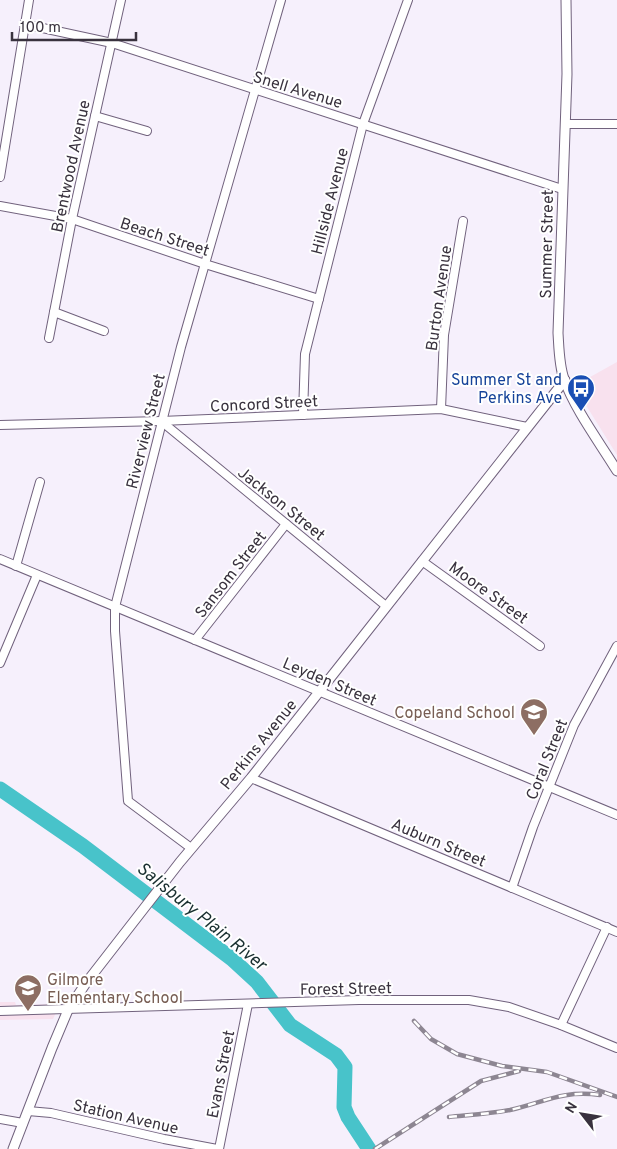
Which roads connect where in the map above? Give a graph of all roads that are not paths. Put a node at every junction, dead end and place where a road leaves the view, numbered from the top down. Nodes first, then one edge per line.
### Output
1 (29, 0) edge
2 (121, 0) edge
3 (281, 0) edge
4 (408, 0) edge
5 (564, 1) edge
6 (24, 24) junction
7 (112, 43) junction
8 (256, 90) junction
9 (95, 116) junction
10 (363, 124) junction
11 (565, 124) junction
12 (617, 124) edge
13 (147, 131) dead end
14 (0, 177) edge
15 (562, 189) junction
16 (0, 206) edge
17 (72, 219) junction
18 (463, 221) dead end
19 (205, 264) junction
20 (319, 299) junction
21 (54, 312) junction
22 (104, 331) dead end
23 (49, 338) dead end
24 (564, 380) junction
25 (441, 409) junction
26 (303, 415) junction
27 (161, 421) junction
28 (0, 425) edge
29 (527, 427) junction
30 (617, 471) edge
31 (40, 482) dead end
32 (286, 524) junction
33 (0, 559) edge
34 (422, 560) junction
35 (16, 566) junction
36 (37, 575) junction
37 (386, 606) junction
38 (115, 607) junction
39 (195, 640) junction
40 (540, 646) dead end
41 (617, 646) edge
42 (0, 663) edge
43 (319, 692) junction
44 (250, 778) junction
45 (550, 787) junction
46 (617, 815) edge
47 (191, 848) junction
48 (512, 888) junction
49 (607, 927) junction
50 (617, 932) edge
51 (248, 1004) junction
52 (68, 1010) junction
53 (0, 1011) edge
54 (561, 1025) junction
55 (617, 1048) edge
56 (28, 1111) junction
57 (0, 1119) edge
58 (23, 1123) junction
59 (13, 1149) edge
60 (218, 1149) edge

1 - 6 street
2 - 7 street, Brentwood Avenue
3 - 8 street, Riverview Street
4 - 10 street, Hillside Avenue
5 - 11 street, Summer Street
6 - 7 street, Snell Avenue
6 - 14 street
7 - 8 street, Snell Avenue
7 - 9 street, Brentwood Avenue
8 - 10 street, Snell Avenue
8 - 19 street, Riverview Street
9 - 13 street
9 - 17 street, Brentwood Avenue
10 - 15 street, Snell Avenue
10 - 20 street, Hillside Avenue
11 - 12 street
11 - 15 street, Summer Street
15 - 24 street, Summer Street
16 - 17 street, Beach Street
17 - 19 street, Beach Street
17 - 21 street, Brentwood Avenue
18 - 25 street, Burton Avenue
19 - 20 street, Beach Street
19 - 27 street, Riverview Street
20 - 26 street, Hillside Avenue
21 - 22 street
21 - 23 street, Brentwood Avenue
24 - 29 street, Perkins Avenue
24 - 30 street, Summer Street
25 - 26 street, Concord Street
25 - 29 street, Concord Street
26 - 27 street, Concord Street
27 - 28 street, Concord Street
27 - 32 street, Jackson Street
27 - 38 street, Riverview Street
29 - 34 street, Perkins Avenue
31 - 35 street
32 - 37 street, Jackson Street
32 - 39 street, Sansom Street
33 - 35 street, Leyden Street
34 - 37 street, Perkins Avenue
34 - 40 street, Moore Street
35 - 36 street, Leyden Street
36 - 38 street, Leyden Street
36 - 42 street
37 - 43 street, Perkins Avenue
38 - 39 street, Leyden Street
38 - 47 street, Riverview Street
39 - 43 street, Leyden Street
41 - 45 street, Coral Street
43 - 44 street, Perkins Avenue
43 - 45 street, Leyden Street
44 - 47 street, Perkins Avenue
44 - 48 street, Auburn Street
45 - 46 street, Leyden Street
45 - 48 street, Coral Street
47 - 52 street, Perkins Avenue
48 - 49 street, Auburn Street
49 - 50 street, Auburn Street
49 - 54 street
51 - 52 street, Forest Street
51 - 54 street, Forest Street
51 - 60 street, Evans Street
52 - 53 street, Forest Street
52 - 56 street, Perkins Avenue
54 - 55 street, Forest Street
56 - 58 street, Perkins Avenue
56 - 60 street, Station Avenue
57 - 58 street
58 - 59 street, Perkins Avenue

